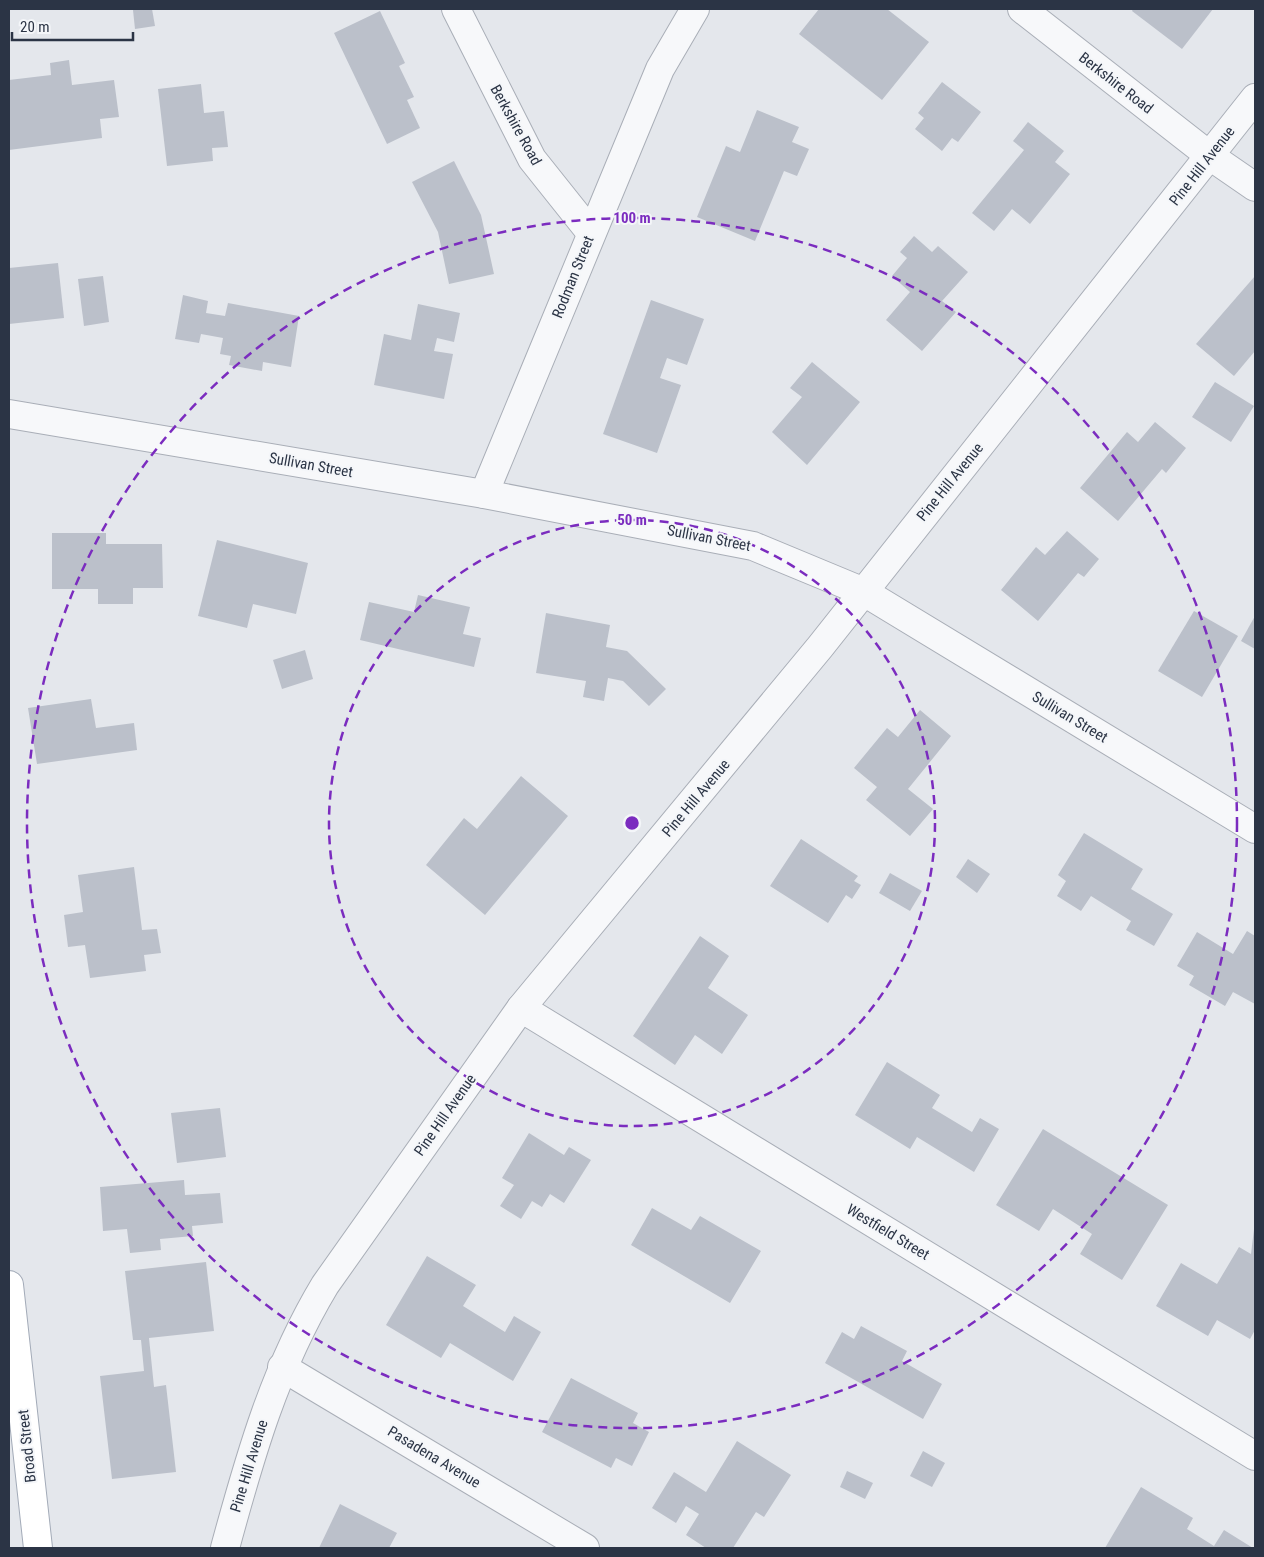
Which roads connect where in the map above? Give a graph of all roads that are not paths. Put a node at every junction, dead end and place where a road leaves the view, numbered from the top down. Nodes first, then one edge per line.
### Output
1 (456, 9) edge
2 (695, 9) edge
3 (1022, 9) edge
4 (1255, 98) edge
5 (1210, 156) junction
6 (1255, 187) edge
7 (591, 232) junction
8 (9, 414) edge
9 (484, 494) junction
10 (864, 592) junction
11 (1255, 829) edge
12 (521, 1008) junction
13 (9, 1285) edge
14 (282, 1367) junction
15 (1255, 1456) edge
16 (38, 1548) edge
17 (225, 1548) edge
18 (585, 1548) edge

1 - 7 street, Berkshire Road
2 - 7 street, Rodman Street
3 - 5 street, Berkshire Road
4 - 5 street, Pine Hill Avenue
5 - 6 street, Berkshire Road
5 - 10 street, Pine Hill Avenue
7 - 9 street, Rodman Street
8 - 9 street, Sullivan Street
9 - 10 street, Sullivan Street
10 - 11 street, Sullivan Street
10 - 12 street, Pine Hill Avenue
12 - 14 street, Pine Hill Avenue
12 - 15 street, Westfield Street
13 - 16 main road, Broad Street
14 - 17 street, Pine Hill Avenue
14 - 18 street, Pasadena Avenue

